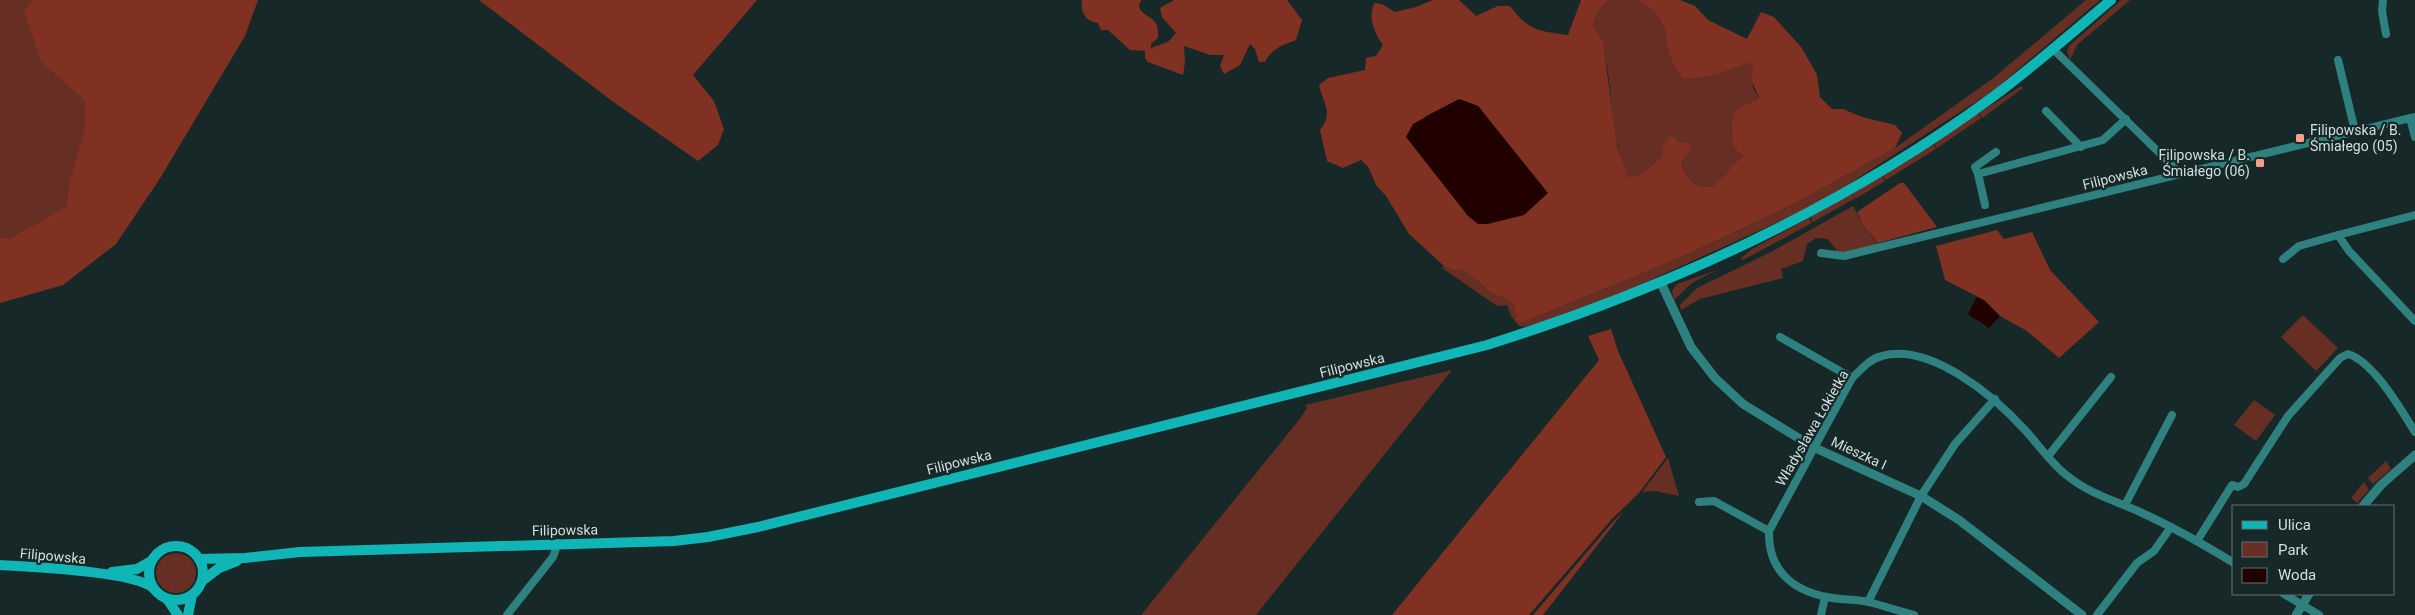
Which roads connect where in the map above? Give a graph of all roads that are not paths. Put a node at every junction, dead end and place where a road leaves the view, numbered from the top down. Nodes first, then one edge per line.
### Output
1 (2111, 0) edge
2 (2383, 0) edge
3 (2386, 34) dead end
4 (2053, 49) junction
5 (2338, 60) dead end
6 (2046, 112) dead end
7 (2412, 118) edge
8 (2126, 120) junction
9 (2355, 131) junction
10 (2415, 137) edge
11 (2081, 146) junction
12 (1996, 152) dead end
13 (1978, 174) junction
14 (2181, 174) junction
15 (1985, 205) dead end
16 (2415, 215) edge
17 (2338, 235) junction
18 (1821, 253) dead end
19 (2283, 259) dead end
20 (1661, 283) junction
21 (2415, 321) edge
22 (1780, 337) dead end
23 (2111, 377) dead end
24 (1852, 378) junction
25 (1995, 400) junction
26 (2172, 415) dead end
27 (2415, 432) edge
28 (1814, 447) junction
29 (2049, 455) junction
30 (2415, 456) edge
31 (1921, 496) junction
32 (1699, 502) dead end
33 (2125, 505) junction
34 (2364, 505) edge
35 (2171, 527) junction
36 (1769, 531) junction
37 (2197, 541) junction
38 (558, 544) junction
39 (245, 558) junction
40 (199, 559) junction
41 (151, 561) junction
42 (2232, 562) edge
43 (0, 565) edge
44 (103, 574) junction
45 (202, 581) junction
46 (154, 589) junction
47 (192, 595) junction
48 (2286, 595) edge
49 (2308, 595) edge
50 (1826, 597) junction
51 (167, 599) junction
52 (1868, 602) junction
53 (2303, 605) junction
54 (178, 615) edge
55 (188, 615) edge
56 (507, 615) edge
57 (1821, 615) edge
58 (1914, 615) edge
59 (2082, 615) edge
60 (2098, 615) edge
61 (2296, 615) edge
62 (2319, 615) edge

1 - 4 main road, Filipowska
2 - 3 street
4 - 8 street
4 - 20 main road, Filipowska
5 - 9 street
6 - 11 street
7 - 9 street, Filipowska
7 - 10 street
8 - 11 street
8 - 14 street
9 - 14 street, Filipowska
11 - 13 street
12 - 13 street
13 - 15 street
14 - 18 street, Filipowska
16 - 17 street
17 - 19 street
17 - 21 street
20 - 28 street, Mieszka I
20 - 38 main road, Filipowska
22 - 24 street
23 - 29 street
24 - 25 street, Władysława Łokietka
24 - 28 street, Władysława Łokietka
25 - 29 street, Władysława Łokietka
25 - 31 street
26 - 33 street
27 - 37 street
28 - 31 street, Mieszka I
28 - 36 street, Władysława Łokietka
29 - 33 street, Władysława Łokietka
30 - 34 street
31 - 52 street
31 - 59 street, Mieszka I
32 - 36 street
33 - 35 street, Władysława Łokietka
35 - 37 street, Władysława Łokietka
35 - 60 street
36 - 50 street
37 - 42 street, Władysława Łokietka
38 - 39 main road, Filipowska
38 - 56 street
39 - 40 main road, Filipowska
39 - 45 main road, Filipowska
40 - 41 main road
40 - 45 main road
41 - 44 main road, Filipowska
41 - 46 main road
43 - 44 main road, Filipowska
44 - 46 main road, Filipowska
45 - 47 main road
46 - 51 main road
47 - 51 main road
47 - 55 main road
48 - 53 street
49 - 53 street
50 - 52 street
50 - 57 street
51 - 54 main road
52 - 58 street
53 - 61 street
53 - 62 street

